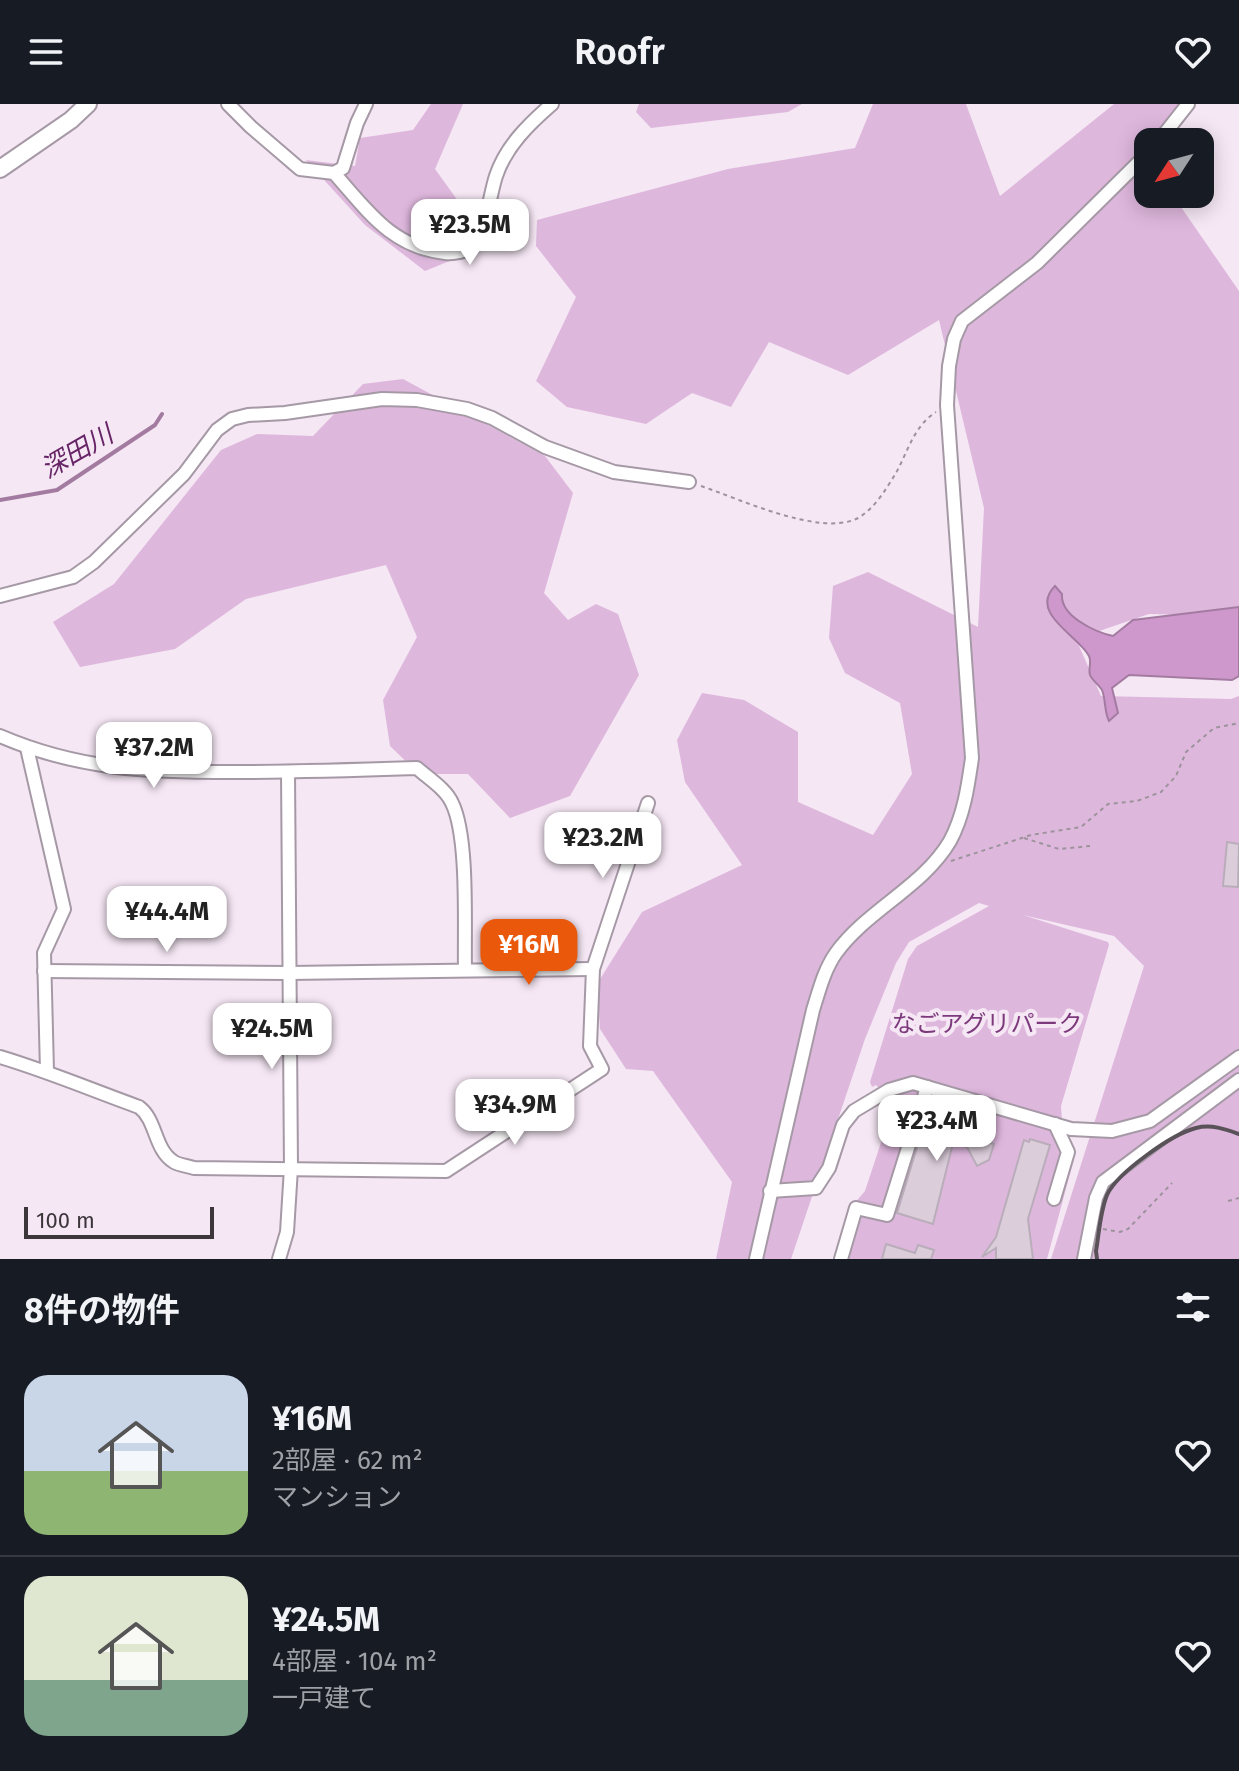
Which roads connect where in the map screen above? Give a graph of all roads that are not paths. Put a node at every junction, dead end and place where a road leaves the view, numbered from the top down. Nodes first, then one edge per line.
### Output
1 (88, 104) edge
2 (228, 104) edge
3 (366, 104) edge
4 (552, 104) edge
5 (1188, 104) edge
6 (1169, 128) edge
7 (1134, 167) edge
8 (0, 169) edge
9 (334, 173) junction
10 (689, 482) road end
11 (0, 596) edge
12 (0, 736) edge
13 (27, 748) junction
14 (288, 772) junction
15 (648, 803) dead end
16 (593, 969) junction
17 (465, 970) junction
18 (44, 971) junction
19 (289, 973) junction
20 (0, 1057) edge
21 (1239, 1057) edge
22 (47, 1071) junction
23 (1239, 1080) edge
24 (927, 1087) junction
25 (1055, 1124) junction
26 (291, 1168) junction
27 (770, 1191) junction
28 (1054, 1199) dead end
29 (279, 1259) edge
30 (756, 1259) edge
31 (841, 1259) edge
32 (1084, 1259) edge

1 - 8 main road
2 - 9 street
3 - 9 street
4 - 9 street
5 - 6 street
7 - 27 street
10 - 11 street
12 - 13 street
13 - 14 street
13 - 18 street
14 - 17 street
14 - 19 street
15 - 16 street
16 - 17 street
16 - 26 street
17 - 19 street
18 - 19 street
18 - 22 street
19 - 26 street
20 - 22 street
21 - 25 street
22 - 26 street
23 - 32 street
24 - 25 street
24 - 27 street
24 - 31 street
25 - 28 street
26 - 29 street
27 - 30 street

